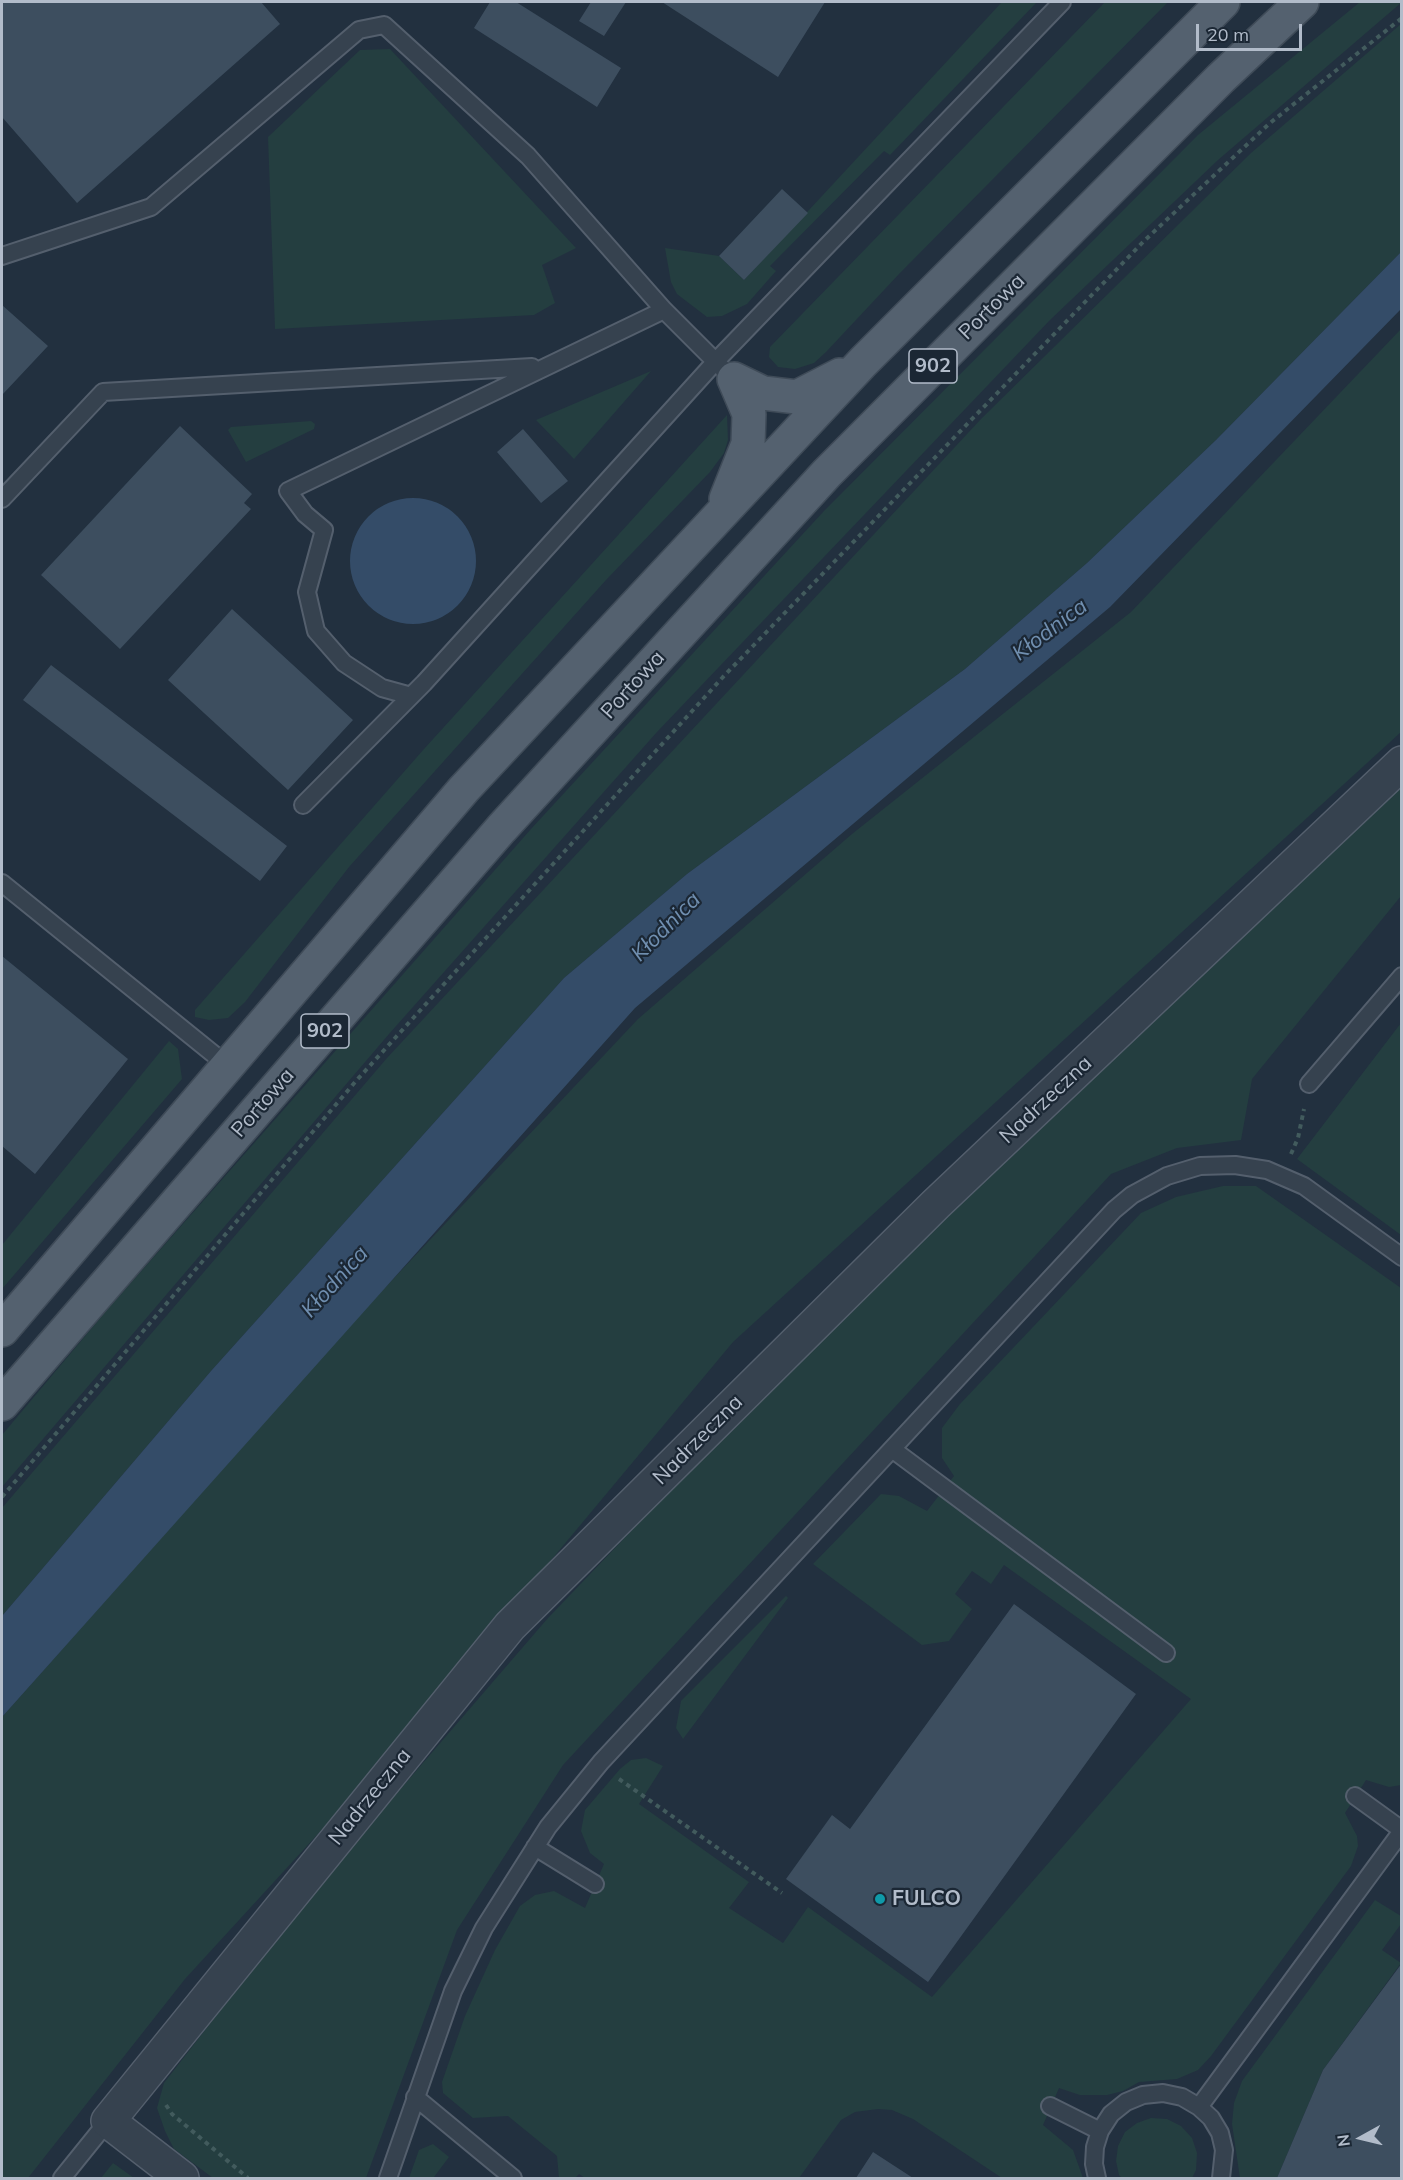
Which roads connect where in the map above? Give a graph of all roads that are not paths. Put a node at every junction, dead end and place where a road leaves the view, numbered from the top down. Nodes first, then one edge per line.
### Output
1 (1062, 2) edge
2 (1223, 2) edge
3 (1302, 2) edge
4 (2, 256) edge
5 (664, 310) junction
6 (863, 362) junction
7 (542, 367) junction
8 (725, 370) junction
9 (2, 499) edge
10 (719, 518) junction
11 (411, 696) junction
12 (1401, 763) edge
13 (303, 805) dead end
14 (2, 883) edge
15 (1401, 976) edge
16 (227, 1065) junction
17 (1309, 1084) dead end
18 (1401, 1257) edge
19 (2, 1330) edge
20 (2, 1404) edge
21 (892, 1449) junction
22 (1166, 1653) dead end
23 (1355, 1796) dead end
24 (1401, 1831) edge
25 (535, 1847) junction
26 (595, 1884) dead end
27 (416, 2097) junction
28 (1050, 2106) dead end
29 (1198, 2107) junction
30 (108, 2121) junction
31 (1100, 2131) junction
32 (509, 2177) edge
33 (62, 2178) edge
34 (182, 2178) edge
35 (388, 2178) edge
36 (1097, 2178) edge
37 (1221, 2178) edge

1 - 8 lane
2 - 6 main road, 902
3 - 20 main road, Portowa / 902
4 - 5 lane
5 - 7 lane
5 - 8 lane
6 - 8 main road
6 - 10 main road, 902
7 - 9 lane
7 - 11 lane
8 - 10 main road
8 - 11 lane
10 - 16 main road, 902
11 - 13 lane
12 - 30 street, Nadrzeczna
14 - 16 lane
15 - 17 lane
16 - 19 main road, 902
18 - 21 lane
21 - 22 lane
21 - 25 lane
23 - 24 lane
24 - 29 lane
25 - 26 lane
25 - 27 lane
27 - 32 lane
27 - 35 lane
28 - 31 lane
29 - 31 lane
29 - 37 lane
30 - 33 lane, Nadrzeczna
30 - 34 street
31 - 36 lane

